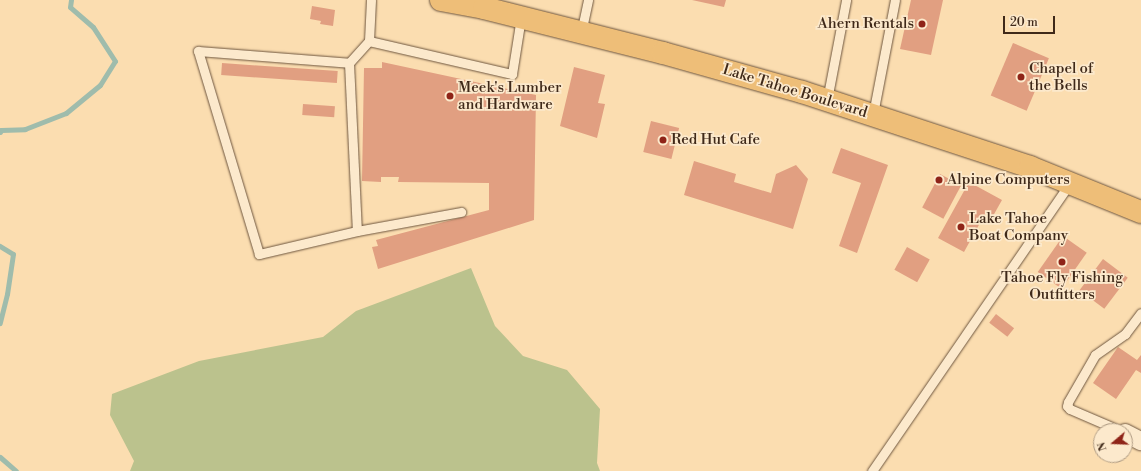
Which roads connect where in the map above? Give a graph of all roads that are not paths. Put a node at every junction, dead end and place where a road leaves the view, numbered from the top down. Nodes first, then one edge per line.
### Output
1 (371, 0) edge
2 (441, 0) edge
3 (588, 0) edge
4 (846, 0) edge
5 (895, 0) edge
6 (484, 4) edge
7 (521, 17) junction
8 (581, 33) junction
9 (369, 41) junction
10 (349, 64) junction
11 (827, 100) junction
12 (873, 114) junction
13 (1070, 183) junction
14 (461, 212) dead end
15 (1141, 212) edge
16 (357, 231) junction
17 (1141, 313) edge
18 (1102, 423) edge
19 (872, 471) edge

1 - 9 lane
2 - 6 highway, Lake Tahoe Boulevard
3 - 8 lane
4 - 11 lane
5 - 12 lane
6 - 7 highway, Lake Tahoe Boulevard
7 - 8 highway, Lake Tahoe Boulevard
7 - 9 lane
8 - 11 highway, Lake Tahoe Boulevard
9 - 10 lane
10 - 16 lane
10 - 16 lane
11 - 12 highway, Lake Tahoe Boulevard
12 - 13 highway, Lake Tahoe Boulevard
13 - 15 highway, Lake Tahoe Boulevard
13 - 19 lane
14 - 16 lane
17 - 18 lane

